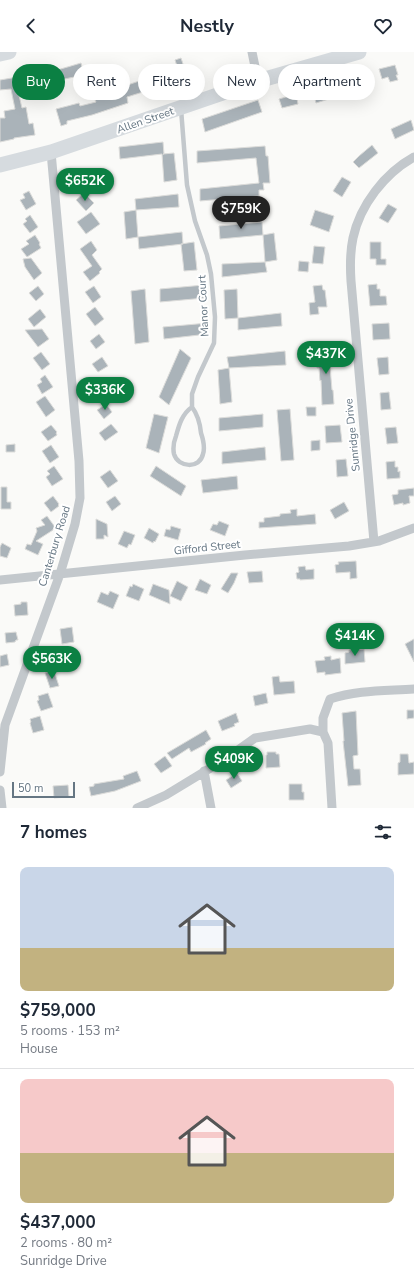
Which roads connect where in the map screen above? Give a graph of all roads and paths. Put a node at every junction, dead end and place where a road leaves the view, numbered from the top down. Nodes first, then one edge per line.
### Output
1 (8, 52) edge
2 (252, 52) edge
3 (359, 52) edge
4 (0, 54) edge
5 (254, 64) edge
6 (270, 78) edge
7 (213, 96) edge
8 (181, 107) junction
9 (51, 152) junction
10 (414, 157) edge
11 (0, 165) edge
12 (192, 407) junction
13 (414, 528) edge
14 (374, 542) junction
15 (60, 574) junction
16 (0, 580) edge
17 (414, 689) edge
18 (323, 732) junction
19 (204, 771) junction
20 (0, 772) edge
21 (0, 790) edge
22 (2, 808) edge
23 (137, 808) edge
24 (211, 808) edge
25 (332, 808) edge

1 - 4 main road
2 - 5 street
3 - 6 main road, Allen Street
7 - 8 main road, Allen Street
8 - 9 main road, Allen Street
8 - 12 lane, Manor Court
9 - 11 main road, Allen Street
9 - 15 street, Canterbury Road
10 - 14 street, Sunridge Drive
12 - 12 lane
13 - 14 street, Gifford Street
14 - 15 street, Gifford Street
15 - 16 street, Gifford Street
15 - 20 street, Canterbury Road
17 - 18 street
18 - 19 street
18 - 25 street
19 - 23 street
19 - 24 street
21 - 22 street

